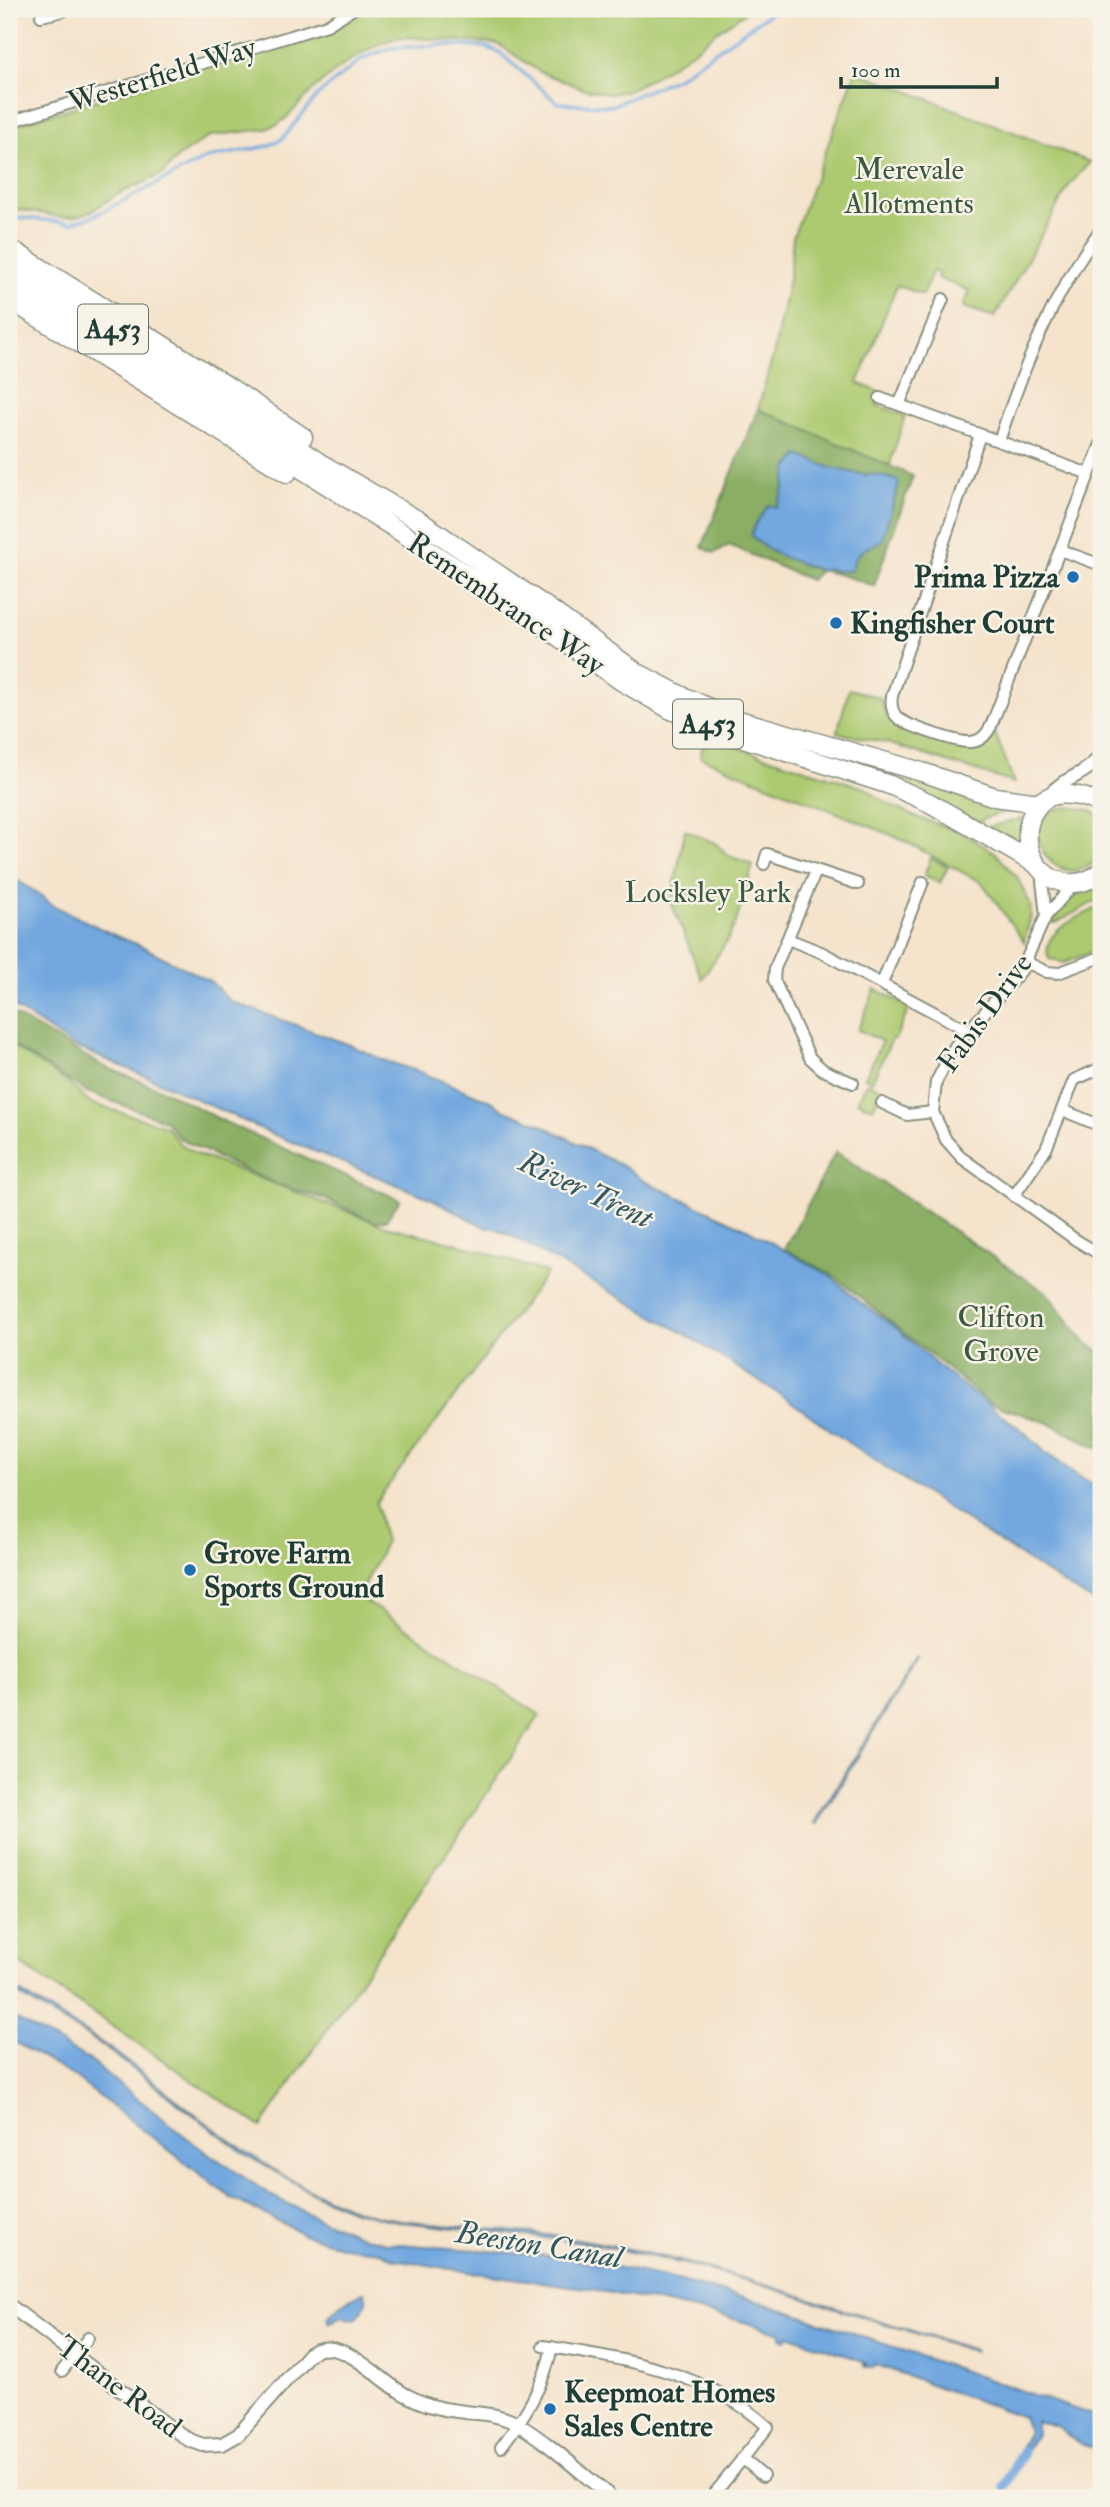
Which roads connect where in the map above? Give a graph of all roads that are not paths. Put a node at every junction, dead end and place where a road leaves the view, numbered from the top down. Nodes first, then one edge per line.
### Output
1 (353, 9) edge
2 (57, 11) edge
3 (41, 16) dead end
4 (9, 121) edge
5 (1101, 229) edge
6 (9, 248) edge
7 (9, 264) edge
8 (9, 283) edge
9 (9, 299) edge
10 (943, 299) dead end
11 (880, 398) dead end
12 (211, 401) junction
13 (899, 405) junction
14 (980, 435) junction
15 (999, 441) junction
16 (1101, 444) edge
17 (1090, 474) junction
18 (421, 523) junction
19 (407, 537) junction
20 (1060, 550) junction
21 (1101, 565) edge
22 (1101, 754) edge
23 (1044, 800) junction
24 (1101, 804) edge
25 (764, 864) dead end
26 (1038, 868) junction
27 (816, 871) junction
28 (1091, 878) edge
29 (843, 879) junction
30 (858, 884) dead end
31 (840, 891) dead end
32 (930, 897) dead end
33 (1046, 916) junction
34 (788, 939) junction
35 (1101, 957) edge
36 (1026, 962) junction
37 (882, 983) junction
38 (967, 1030) junction
39 (1101, 1068) edge
40 (853, 1083) dead end
41 (890, 1102) dead end
42 (1062, 1110) junction
43 (933, 1112) junction
44 (1101, 1126) edge
45 (1014, 1196) junction
46 (1101, 1255) edge
47 (9, 2305) edge
48 (88, 2338) dead end
49 (75, 2354) junction
50 (62, 2371) dead end
51 (518, 2424) junction
52 (501, 2447) dead end
53 (741, 2458) junction
54 (763, 2476) dead end
55 (612, 2498) edge
56 (711, 2498) edge

1 - 4 street, Westerfield Way
2 - 3 street
5 - 15 street
6 - 18 highway
7 - 12 highway, Remembrance Way / A453
8 - 12 highway, Remembrance Way / A453
9 - 19 highway
10 - 13 street
11 - 13 street
12 - 18 highway, Remembrance Way / A453
12 - 19 highway, Remembrance Way / A453
13 - 14 street
14 - 15 street
14 - 20 street
15 - 17 street
16 - 17 street
17 - 20 street
18 - 23 highway, Remembrance Way / A453
19 - 26 highway, Remembrance Way / A453
20 - 21 street
22 - 23 street
23 - 24 highway, Remembrance Way
23 - 26 highway
25 - 27 street
26 - 28 highway, Remembrance Way
26 - 33 street, Fabis Drive
27 - 29 street
27 - 34 street
28 - 33 street, Fabis Drive
29 - 30 street
29 - 31 street
32 - 37 street
33 - 36 street, Fabis Drive
34 - 37 street
34 - 40 street
35 - 36 street
36 - 38 street, Fabis Drive
37 - 38 street
38 - 43 street, Fabis Drive
39 - 42 street
41 - 43 street, Fabis Drive
42 - 44 street
42 - 45 street
43 - 45 street, Fabis Drive
45 - 46 street, Fabis Drive
47 - 49 street, Thane Road
48 - 49 street
49 - 50 street
49 - 51 street, Thane Road
51 - 52 street
51 - 53 street
51 - 55 street, Thane Road
53 - 54 street
53 - 56 street

